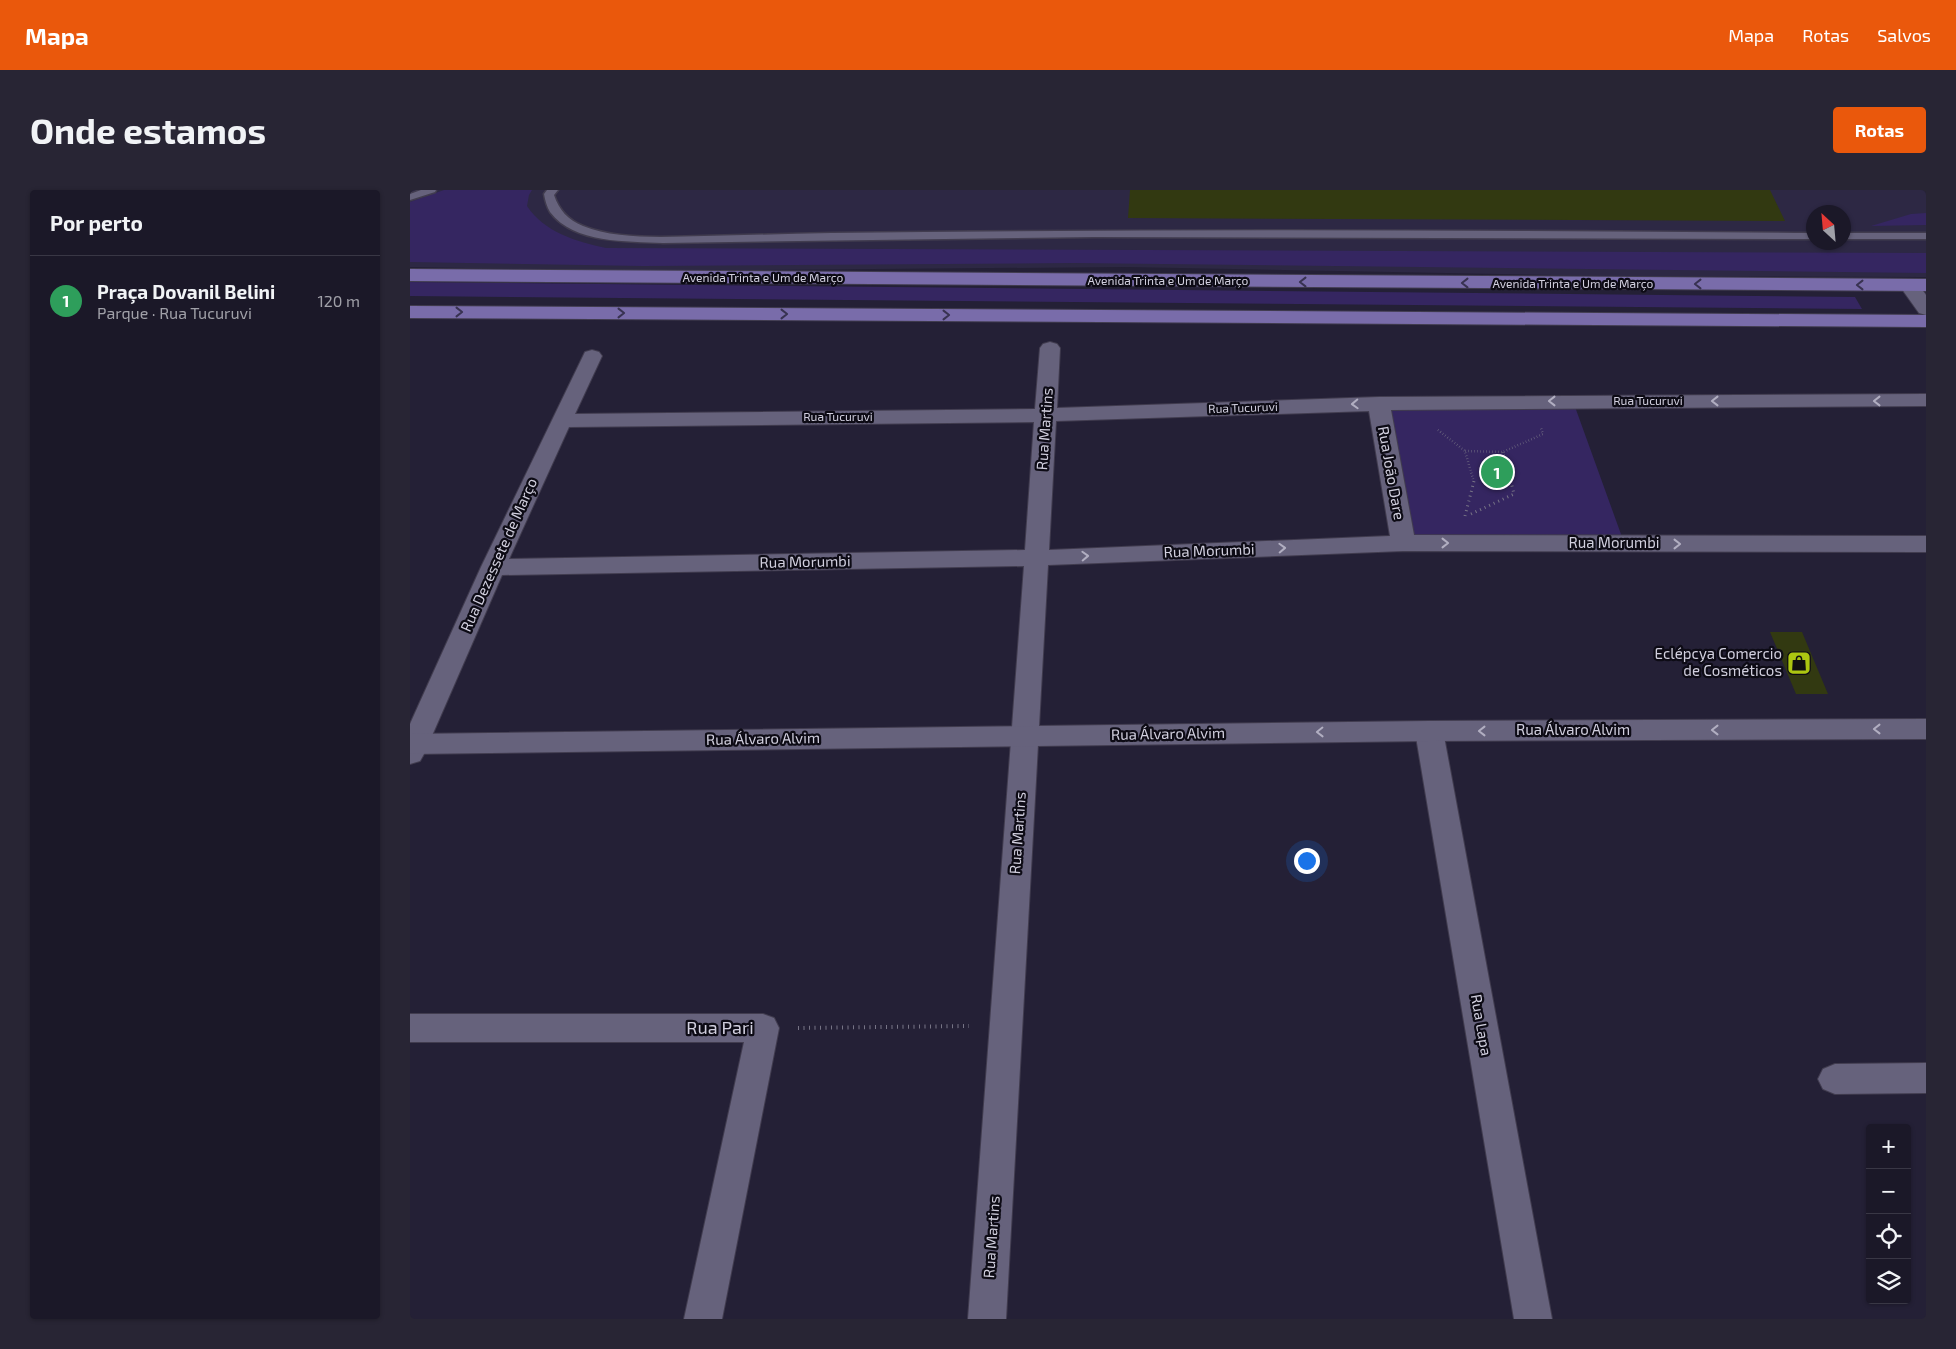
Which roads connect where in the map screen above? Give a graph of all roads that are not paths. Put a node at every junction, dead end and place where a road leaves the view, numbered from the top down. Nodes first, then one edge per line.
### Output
1 (430, 190) edge
2 (553, 190) edge
3 (410, 197) edge
4 (1806, 236) edge
5 (1851, 236) edge
6 (1926, 236) edge
7 (410, 276) edge
8 (1918, 285) edge
9 (1926, 309) edge
10 (410, 312) edge
11 (1926, 321) edge
12 (1050, 348) dead end
13 (592, 356) dead end
14 (1926, 400) edge
15 (1379, 404) junction
16 (1045, 415) junction
17 (561, 421) junction
18 (1403, 542) junction
19 (1926, 544) edge
20 (1036, 558) junction
21 (493, 567) junction
22 (1926, 729) edge
23 (1429, 731) junction
24 (1024, 735) junction
25 (412, 748) edge
26 (410, 1028) edge
27 (1926, 1078) edge
28 (1835, 1079) dead end
29 (703, 1319) edge
30 (987, 1319) edge
31 (1533, 1319) edge

1 - 3 lane
2 - 4 lane
5 - 6 lane
8 -> 7 main road, Avenida Trinta e Um de Março
8 - 9 street
10 -> 11 main road
12 - 16 street, Rua Martins
13 - 17 street, Rua Dezessete de Março
14 -> 15 street, Rua Tucuruvi
15 -> 16 street, Rua Tucuruvi
15 - 18 street, Rua João Dare
16 - 17 street, Rua Tucuruvi
16 - 20 street, Rua Martins
17 - 21 street, Rua Dezessete de Março
18 -> 19 street, Rua Morumbi
20 -> 18 street, Rua Morumbi
20 - 21 street, Rua Morumbi
20 - 24 street, Rua Martins
21 - 25 street, Rua Dezessete de Março
22 -> 23 street, Rua Álvaro Alvim
23 -> 24 street, Rua Álvaro Alvim
23 - 31 street, Rua Lapa
24 - 25 street, Rua Álvaro Alvim
24 - 30 street, Rua Martins
26 - 29 street, Rua Pari
27 - 28 street

